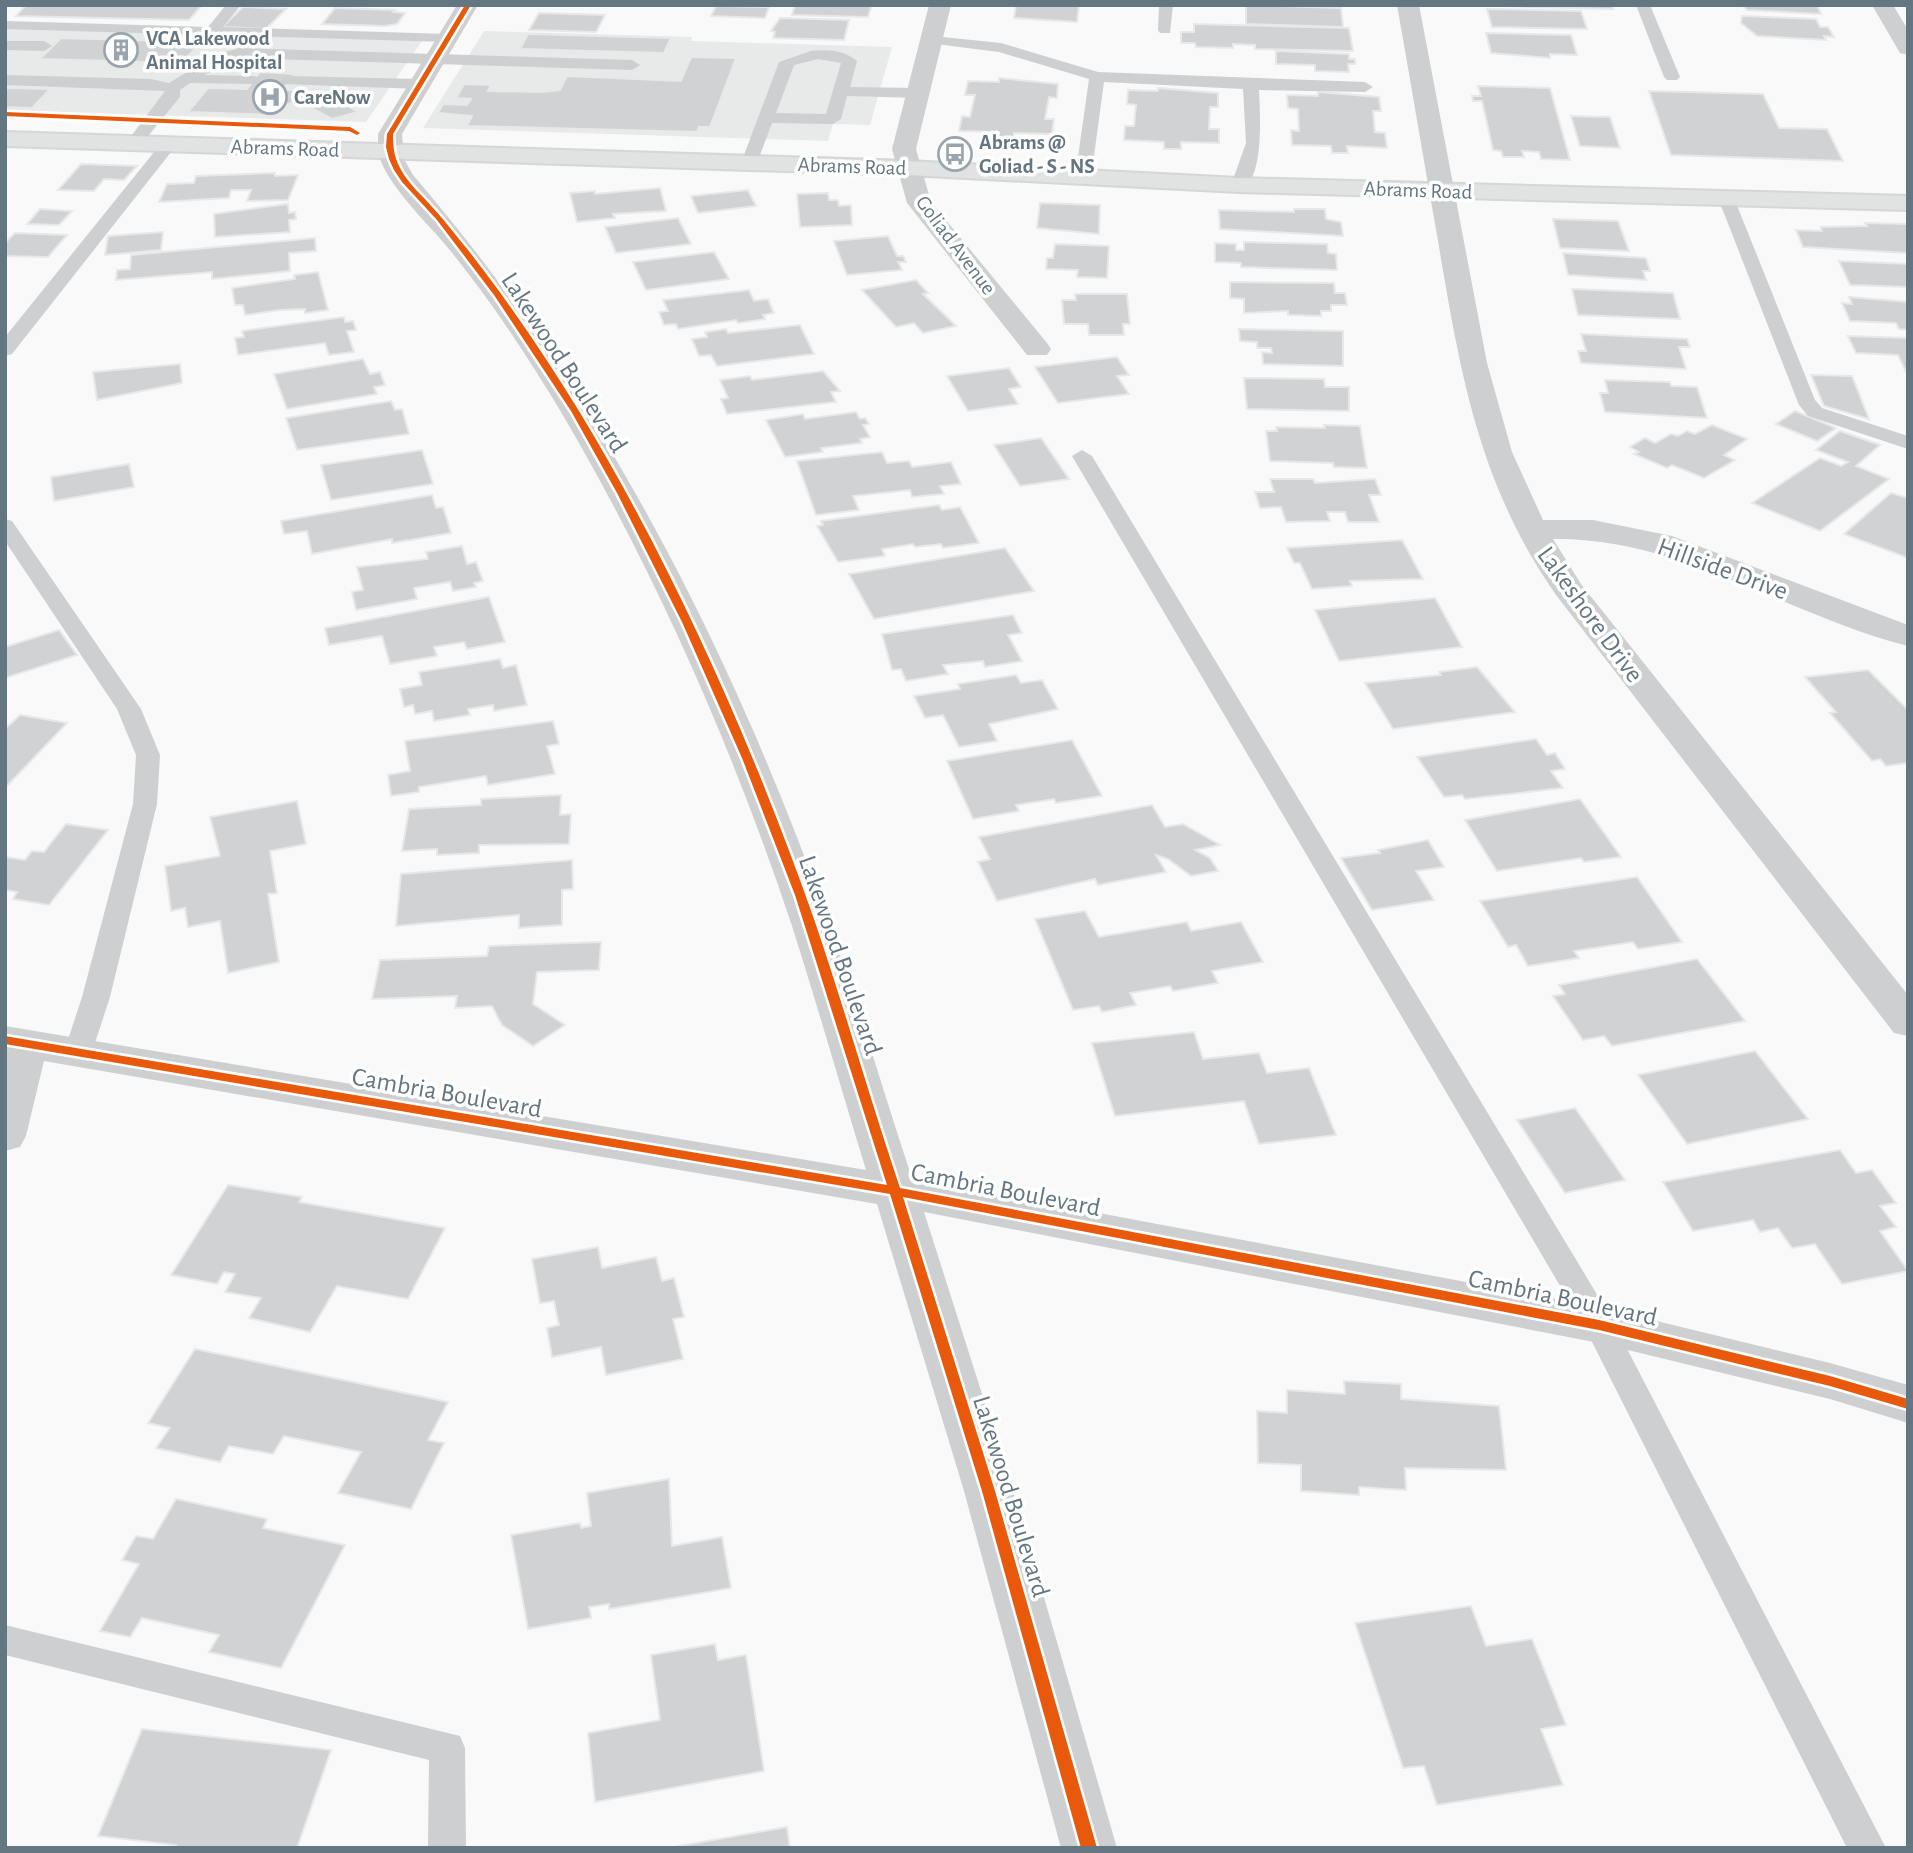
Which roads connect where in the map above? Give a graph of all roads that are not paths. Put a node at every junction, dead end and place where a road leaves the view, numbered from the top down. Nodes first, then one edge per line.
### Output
1 (234, 5) edge
2 (468, 5) edge
3 (940, 5) edge
4 (1166, 5) edge
5 (1408, 5) edge
6 (1643, 5) edge
7 (1882, 5) edge
8 (5, 25) edge
9 (1165, 30) dead end
10 (212, 31) junction
11 (447, 38) junction
12 (933, 40) junction
13 (5, 45) edge
14 (44, 46) dead end
15 (1908, 48) edge
16 (435, 59) junction
17 (632, 65) dead end
18 (1097, 77) junction
19 (1672, 77) dead end
20 (191, 79) junction
21 (5, 80) edge
22 (254, 80) dead end
23 (288, 81) dead end
24 (419, 84) junction
25 (1251, 85) junction
26 (1365, 87) dead end
27 (171, 88) junction
28 (841, 91) junction
29 (920, 93) junction
30 (766, 118) junction
31 (5, 139) edge
32 (134, 143) junction
33 (169, 144) junction
34 (387, 151) junction
35 (749, 163) junction
36 (908, 168) junction
37 (1083, 178) junction
38 (1239, 185) junction
39 (1442, 191) junction
40 (1726, 198) junction
41 (1908, 203) edge
42 (1037, 349) dead end
43 (5, 350) edge
44 (1908, 443) edge
45 (1082, 456) dead end
46 (5, 525) edge
47 (1532, 530) junction
48 (1908, 636) edge
49 (1908, 1023) edge
50 (17, 1042) edge
51 (78, 1052) junction
52 (5, 1136) edge
53 (895, 1191) junction
54 (1599, 1325) junction
55 (1908, 1404) edge
56 (5, 1640) edge
57 (447, 1848) edge
58 (1089, 1848) edge
59 (1867, 1848) edge

1 - 10 lane
2 - 11 street
3 - 12 street, Goliad Avenue
4 - 9 lane
5 - 39 street, Lakeshore Drive
6 - 19 lane
7 - 15 street
8 - 10 lane
10 - 11 lane
11 - 16 street
12 - 18 lane
12 - 29 street, Goliad Avenue
13 - 14 lane
16 - 17 lane
16 - 20 lane
16 - 24 street
18 - 25 lane
18 - 37 lane
20 - 22 lane
20 - 27 lane
21 - 27 lane
23 - 24 lane
24 - 34 street
25 - 26 lane
25 - 38 lane
27 - 32 lane
28 - 29 lane
28 - 30 lane
28 - 30 lane
29 - 36 street, Goliad Avenue
30 - 35 lane
31 - 32 main road, Abrams Road
32 - 33 main road, Abrams Road
33 - 34 main road, Abrams Road
33 - 43 lane
34 - 35 main road, Abrams Road
34 - 53 street, Lakewood Boulevard
35 - 36 main road, Abrams Road
36 - 37 main road, Abrams Road
36 - 42 street, Goliad Avenue
37 - 38 main road, Abrams Road
38 - 39 main road, Abrams Road
39 - 40 main road, Abrams Road
39 - 47 street, Lakeshore Drive
40 - 41 main road, Abrams Road
40 - 44 lane
45 - 54 lane
46 - 51 lane
47 - 48 street, Hillside Drive
47 - 49 street, Lakeshore Drive
50 - 51 street, Cambria Boulevard
50 - 52 street
51 - 53 street, Cambria Boulevard
53 - 54 street, Cambria Boulevard
53 - 58 street, Lakewood Boulevard
54 - 55 street, Cambria Boulevard
54 - 59 lane
56 - 57 lane

